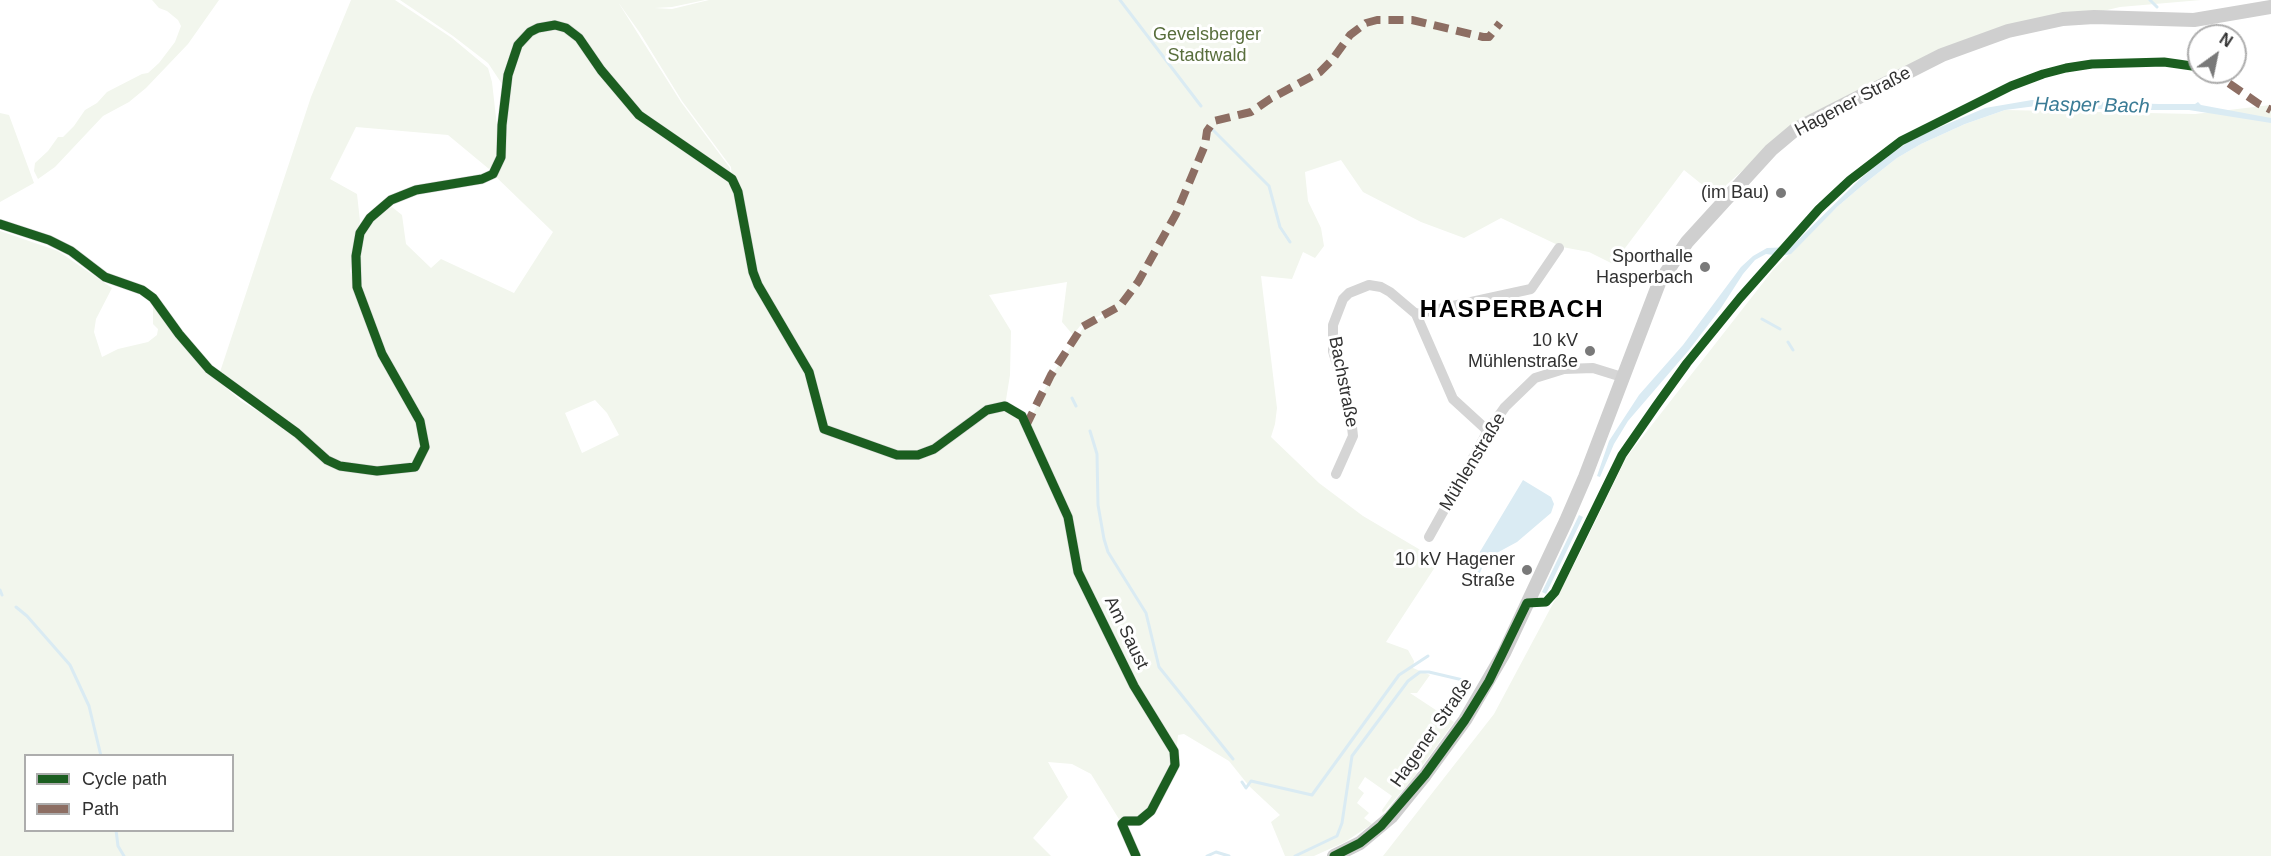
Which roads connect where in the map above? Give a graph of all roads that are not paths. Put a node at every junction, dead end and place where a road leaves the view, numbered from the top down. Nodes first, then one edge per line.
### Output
1 (2271, 7) edge
2 (0, 224) edge
3 (1559, 248) dead end
4 (1416, 314) junction
5 (1622, 377) junction
6 (1488, 431) junction
7 (1336, 474) dead end
8 (1430, 537) dead end
9 (1136, 856) edge
10 (1334, 856) edge

1 - 5 main road, Hagener Straße
2 - 9 street, Am Saust
3 - 4 street
4 - 6 street, Bachstraße
4 - 7 street, Bachstraße
5 - 6 street, Mühlenstraße
5 - 10 main road, Hagener Straße
6 - 8 street, Mühlenstraße

